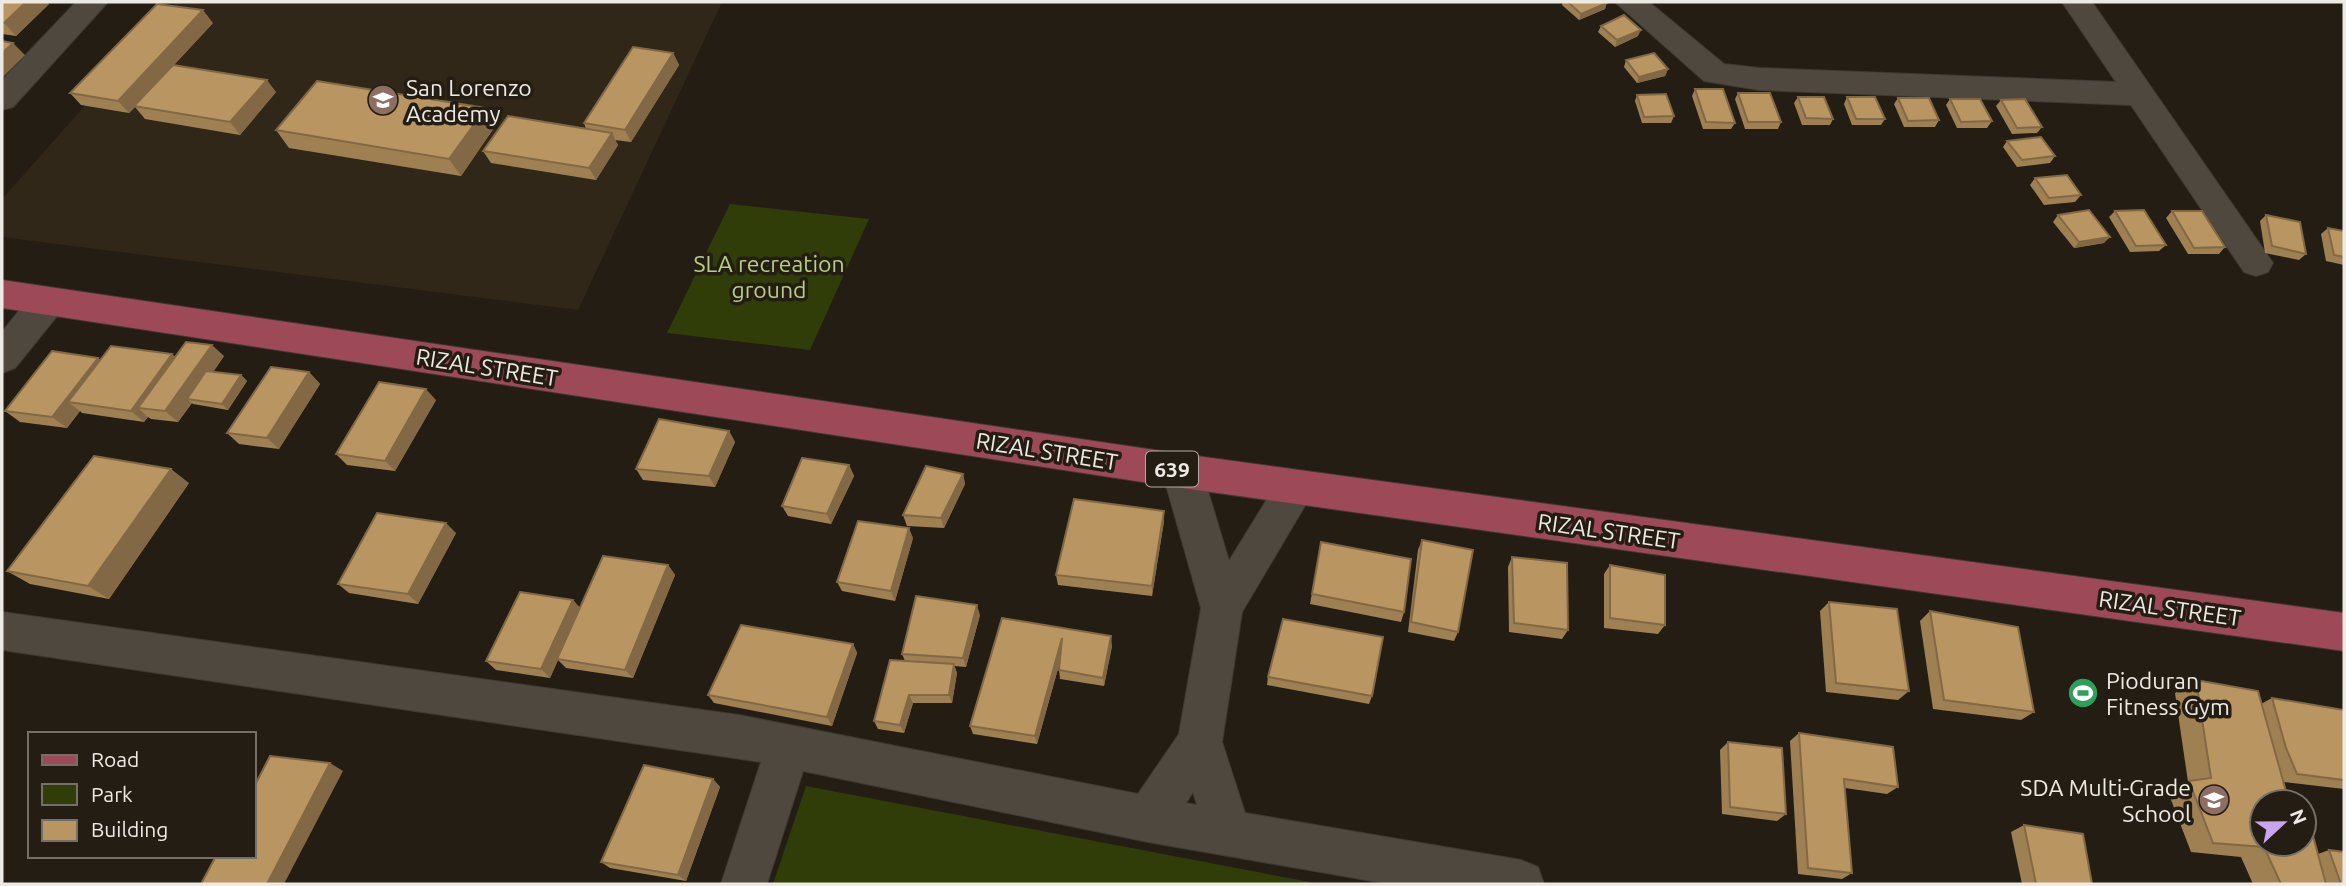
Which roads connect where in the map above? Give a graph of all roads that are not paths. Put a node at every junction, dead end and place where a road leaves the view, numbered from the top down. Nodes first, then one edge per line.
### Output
1 (93, 2) edge
2 (1630, 2) edge
3 (2077, 2) edge
4 (2141, 94) junction
5 (2, 99) edge
6 (2256, 263) dead end
7 (2, 294) edge
8 (48, 301) junction
9 (2, 358) edge
10 (1182, 471) junction
11 (1296, 487) junction
12 (1222, 608) junction
13 (2, 631) edge
14 (2344, 632) edge
15 (1200, 742) junction
16 (789, 747) junction
17 (1147, 819) junction
18 (1228, 831) junction
19 (744, 884) edge
20 (1521, 884) edge

1 - 5 street
2 - 4 street
3 - 4 street
4 - 6 street
7 - 8 main road, RIZAL STREET / 639
8 - 9 street
8 - 10 main road, RIZAL STREET / 639
10 - 11 main road, RIZAL STREET / 639
10 - 12 street
11 - 12 street
11 - 14 main road, RIZAL STREET / 639
12 - 15 street
13 - 16 street
15 - 17 street
15 - 18 street
16 - 17 street
16 - 19 street
17 - 18 street
18 - 20 street

